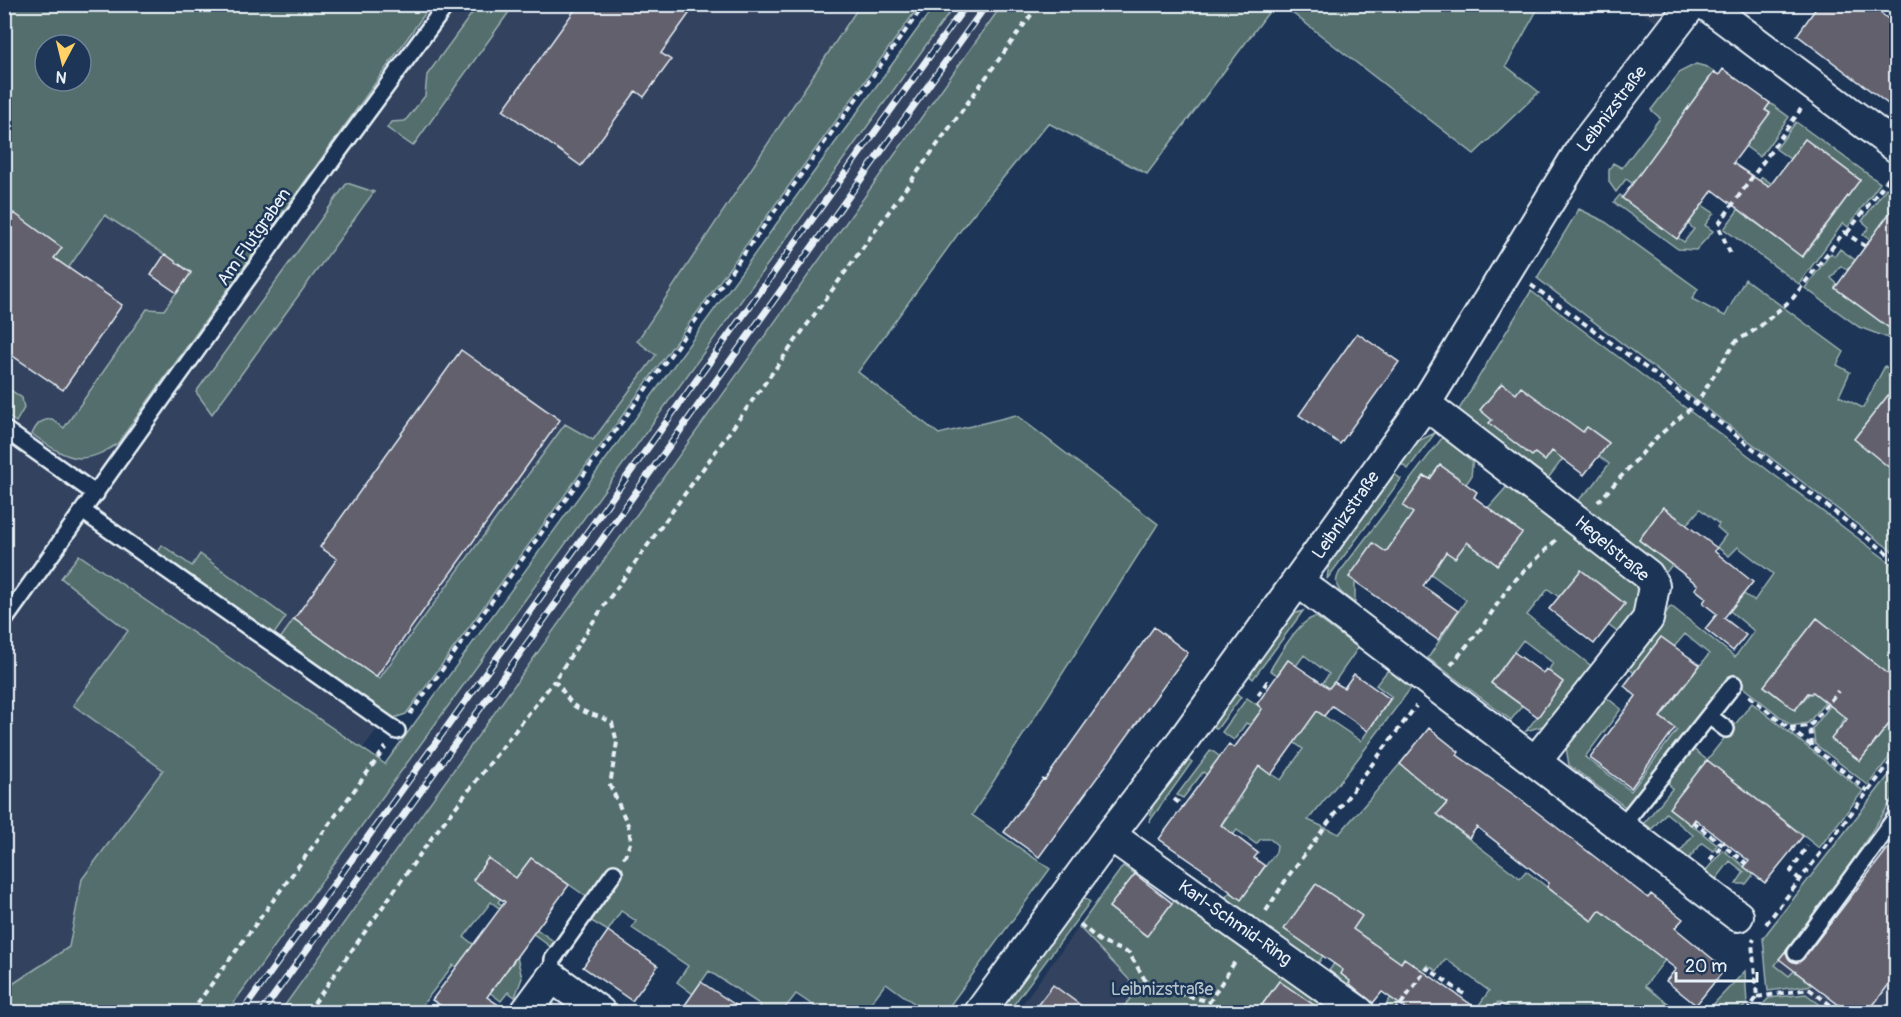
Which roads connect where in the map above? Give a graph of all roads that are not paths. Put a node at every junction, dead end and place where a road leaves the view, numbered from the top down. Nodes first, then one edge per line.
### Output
1 (447, 4) edge
2 (1692, 4) edge
3 (1705, 4) edge
4 (1896, 147) edge
5 (1425, 404) junction
6 (4, 429) edge
7 (96, 494) junction
8 (84, 513) junction
9 (1299, 582) junction
10 (4, 621) edge
11 (1734, 684) road end
12 (1709, 716) junction
13 (1726, 729) dead end
14 (398, 731) road end
15 (1535, 762) junction
16 (1896, 817) edge
17 (1621, 827) junction
18 (1110, 835) junction
19 (614, 873) road end
20 (1738, 916) dead end
21 (1796, 953) dead end
22 (552, 977) junction
23 (526, 1012) edge
24 (600, 1012) edge
25 (980, 1012) edge
26 (1359, 1012) edge

1 - 7 lane, Am Flutgraben
2 - 5 street, Leibnizstraße
3 - 4 street
5 - 9 street, Leibnizstraße
5 - 15 street, Hegelstraße
6 - 7 lane
7 - 8 lane, Am Flutgraben
8 - 10 lane, Am Flutgraben
8 - 14 lane
9 - 15 street
9 - 18 street, Leibnizstraße
11 - 12 lane
12 - 13 lane
12 - 17 lane
15 - 17 street
16 - 21 lane
17 - 20 street
18 - 25 street, Leibnizstraße
18 - 26 street, Karl-Schmid-Ring
19 - 22 lane
22 - 23 street
22 - 24 street

